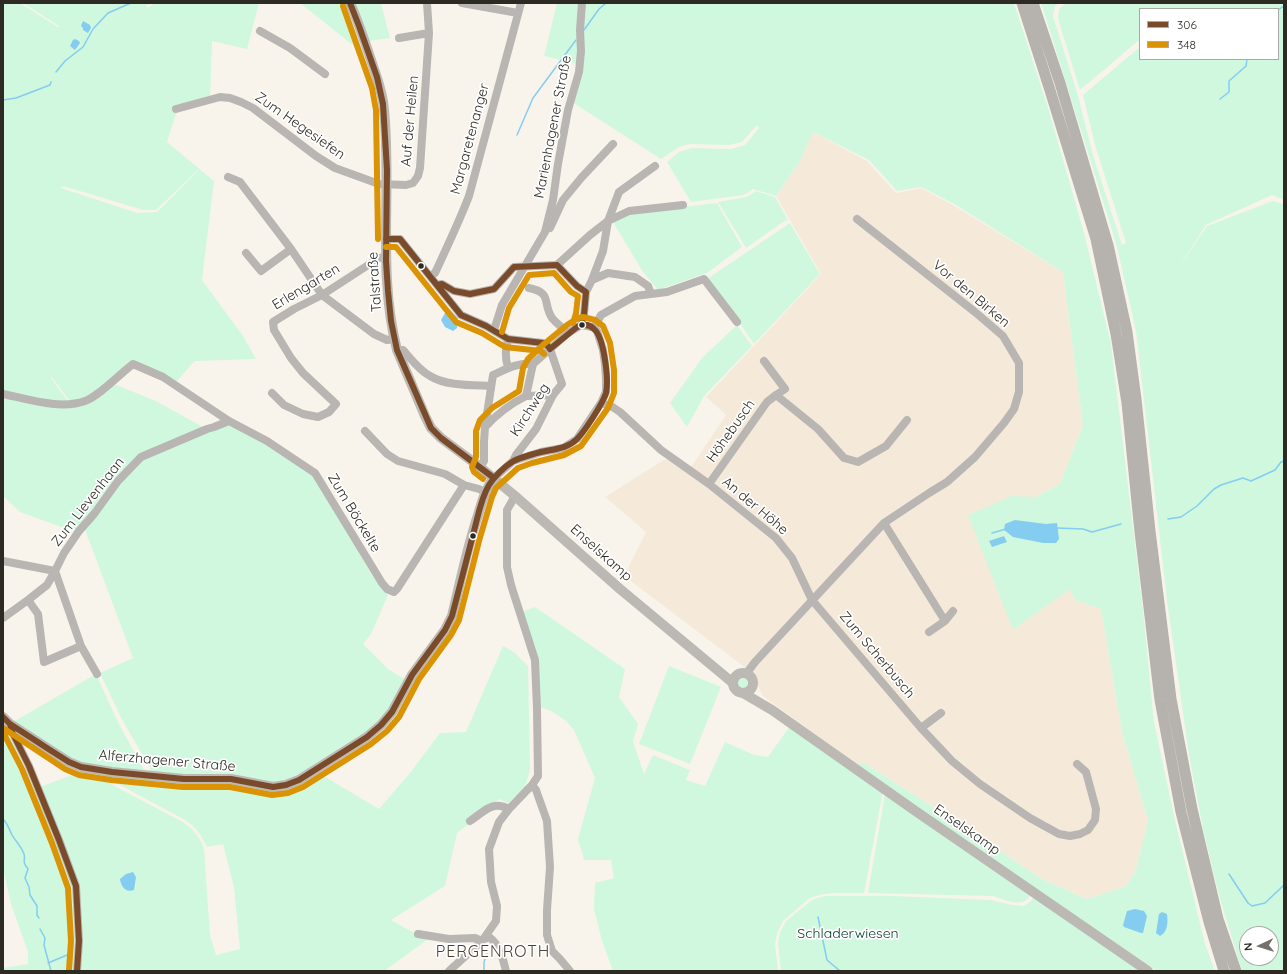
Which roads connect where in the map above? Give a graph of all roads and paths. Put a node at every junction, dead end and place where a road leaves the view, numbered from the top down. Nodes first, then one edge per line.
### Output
1 (350, 3) edge
2 (427, 3) edge
3 (462, 3) edge
4 (521, 3) edge
5 (582, 3) edge
6 (1022, 3) edge
7 (1033, 3) edge
8 (518, 13) junction
9 (260, 31) dead end
10 (429, 33) junction
11 (399, 38) dead end
12 (325, 74) dead end
13 (176, 109) dead end
14 (613, 144) dead end
15 (655, 166) dead end
16 (228, 177) dead end
17 (386, 184) junction
18 (683, 205) dead end
19 (857, 219) dead end
20 (608, 221) junction
21 (545, 232) junction
22 (386, 239) junction
23 (291, 249) junction
24 (246, 253) dead end
25 (386, 257) junction
26 (557, 265) junction
27 (524, 267) junction
28 (430, 276) junction
29 (592, 280) junction
30 (437, 285) junction
31 (529, 288) dead end
32 (586, 292) junction
33 (651, 294) junction
34 (322, 295) junction
35 (737, 322) dead end
36 (581, 325) junction
37 (594, 328) junction
38 (494, 330) junction
39 (568, 333) junction
40 (508, 339) junction
41 (394, 340) junction
42 (397, 350) junction
43 (550, 350) junction
44 (764, 361) dead end
45 (533, 364) junction
46 (508, 368) junction
47 (491, 386) junction
48 (272, 393) dead end
49 (3, 394) edge
50 (553, 395) junction
51 (776, 395) junction
52 (526, 396) junction
53 (601, 403) junction
54 (229, 420) junction
55 (907, 420) dead end
56 (485, 427) junction
57 (365, 431) dead end
58 (513, 461) junction
59 (480, 467) junction
60 (494, 478) junction
61 (464, 484) junction
62 (709, 484) junction
63 (485, 492) junction
64 (515, 496) junction
65 (884, 523) junction
66 (3, 561) edge
67 (55, 571) junction
68 (28, 600) junction
69 (812, 600) junction
70 (953, 611) dead end
71 (3, 618) edge
72 (945, 621) junction
73 (929, 632) dead end
74 (81, 646) junction
75 (97, 674) dead end
76 (739, 677) junction
77 (753, 685) junction
78 (743, 693) junction
79 (772, 710) junction
80 (941, 713) dead end
81 (7, 720) edge
82 (921, 728) junction
83 (1077, 764) dead end
84 (532, 785) junction
85 (509, 809) junction
86 (470, 822) dead end
87 (418, 934) dead end
88 (482, 941) junction
89 (77, 971) edge
90 (449, 971) edge
91 (506, 971) edge
92 (570, 971) edge
93 (1148, 971) edge
94 (1224, 971) edge
95 (1236, 971) edge

1 - 17 main road, Talstraße
2 - 10 street, Auf der Heilen
3 - 8 street
4 - 8 street, Margaretenanger
5 - 21 street, Marienhagener Straße
6 - 94 highway
7 - 95 highway
8 - 28 street, Margaretenanger
9 - 12 street
10 - 11 street
10 - 17 street, Auf der Heilen
13 - 17 street, Zum Hegesiefen
14 - 21 street, Marienhagener Straße
15 - 20 street
16 - 23 street
17 - 22 main road, Talstraße
18 - 20 street
19 - 65 street, Vor den Birken
20 - 26 street
20 - 29 street
21 - 27 street, Marienhagener Straße
22 - 25 main road, Talstraße
22 - 28 street
23 - 24 street
23 - 34 street
25 - 34 street, Erlengarten
25 - 41 main road, Talstraße
26 - 27 street
26 - 32 street
27 - 30 street
27 - 38 street, Marienhagener Straße
28 - 30 street
29 - 32 street
29 - 33 street
30 - 38 street
31 - 39 street
32 - 36 street
33 - 35 street
33 - 37 street
34 - 41 street
34 - 48 street, Erlengarten
36 - 37 street
36 - 39 street
37 - 53 street
38 - 40 street
39 - 43 street
40 - 43 street
40 - 46 street
41 - 42 main road, Talstraße
42 - 47 street
42 - 59 main road, Talstraße
43 - 45 street
43 - 50 street, Kirchweg
44 - 51 street, Höhebusch
45 - 46 street
45 - 52 street
46 - 47 street
47 - 56 street
49 - 54 street, Zum Böckelte
50 - 52 street
50 - 58 street, Kirchweg
51 - 55 street, Höhebusch
51 - 62 street, Höhebusch
52 - 56 street
53 - 58 street
53 - 62 street, An der Höhe
54 - 61 street, Zum Böckelte
54 - 67 street, Zum Lievenhaan
56 - 59 street
57 - 61 street
58 - 60 street
59 - 60 main road, Talstraße
60 - 63 main road
60 - 64 main road, Enselskamp
61 - 63 street
62 - 69 street, An der Höhe
63 - 81 main road, Alferzhagener Straße
64 - 76 main road, Enselskamp
64 - 84 street
65 - 69 street, Vor den Birken
65 - 72 street
66 - 67 street
67 - 68 street, Zum Lievenhaan
67 - 74 street
68 - 71 street, Zum Lievenhaan
68 - 74 street
69 - 76 street
69 - 82 street, Zum Scherbusch
70 - 72 street
72 - 73 street
74 - 75 street
76 - 77 main road, Enselskamp
76 - 78 main road, Enselskamp
77 - 78 main road
77 - 79 main road, Enselskamp
78 - 79 main road, Enselskamp
79 - 93 main road, Enselskamp
80 - 82 street
81 - 89 street
82 - 83 street, Zum Scherbusch
84 - 85 street
84 - 92 street
85 - 86 street
85 - 88 street
87 - 88 street
88 - 90 street
88 - 91 street

